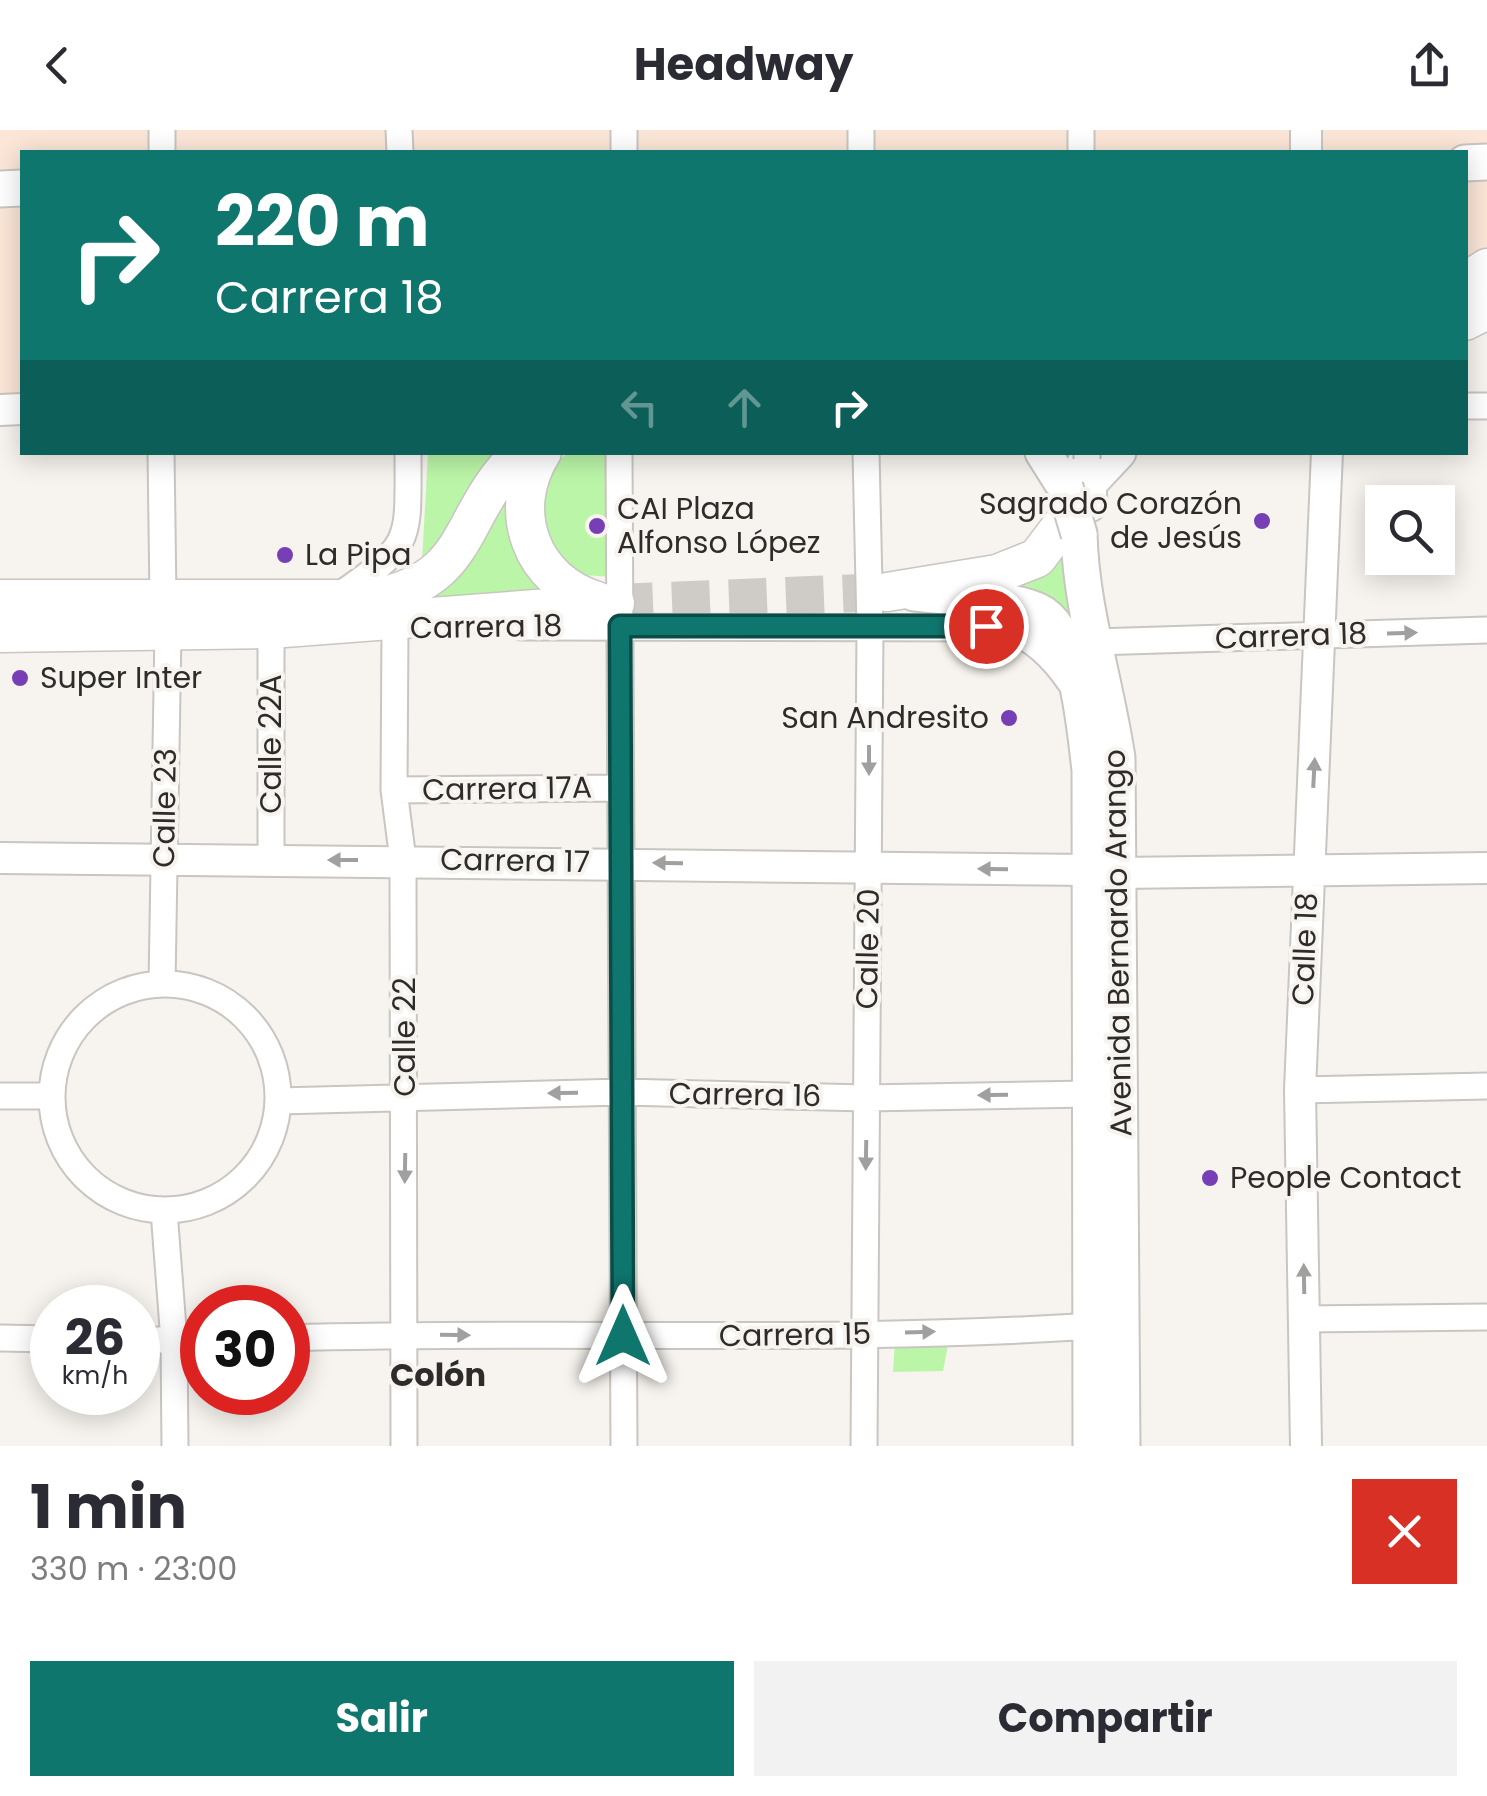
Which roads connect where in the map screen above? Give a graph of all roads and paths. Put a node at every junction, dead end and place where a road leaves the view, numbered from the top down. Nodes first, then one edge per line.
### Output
1 (162, 455) edge
2 (408, 455) edge
3 (519, 455) edge
4 (540, 455) edge
5 (618, 455) edge
6 (866, 455) edge
7 (1054, 455) edge
8 (1327, 455) edge
9 (1089, 465) edge
10 (893, 592) joint
11 (0, 598) edge
12 (340, 611) junction
13 (615, 611) junction
14 (166, 615) junction
15 (396, 628) junction
16 (870, 628) junction
17 (271, 629) junction
18 (1487, 630) edge
19 (0, 633) edge
20 (1321, 636) junction
21 (1095, 642) junction
22 (1080, 698) junction
23 (620, 788) junction
24 (394, 790) junction
25 (0, 858) edge
26 (164, 860) junction
27 (271, 860) junction
28 (403, 860) junction
29 (621, 862) junction
30 (868, 866) junction
31 (1487, 868) edge
32 (1308, 870) junction
33 (1106, 872) junction
34 (162, 984) junction
35 (1487, 1086) edge
36 (1300, 1090) junction
37 (622, 1092) junction
38 (1090, 1094) junction
39 (0, 1096) edge
40 (52, 1096) junction
41 (406, 1098) junction
42 (866, 1098) junction
43 (279, 1101) junction
44 (164, 1211) junction
45 (1487, 1317) edge
46 (1304, 1319) junction
47 (1106, 1325) junction
48 (403, 1334) junction
49 (864, 1334) junction
50 (623, 1336) junction
51 (310, 1337) edge
52 (0, 1338) edge
53 (30, 1339) edge
54 (160, 1340) edge
55 (174, 1340) junction
56 (180, 1340) edge
57 (176, 1446) edge
58 (404, 1446) edge
59 (624, 1446) edge
60 (864, 1446) edge
61 (1092, 1446) edge
62 (1122, 1446) edge
63 (1306, 1446) edge

1 - 14 street, Calle 23
2 - 12 street
3 - 12 main road
4 - 13 main road
5 - 13 street
6 - 16 street, Calle 20
7 - 9 main road, Avenida Bernardo Arango
8 - 20 street, Calle 18
9 - 10 main road
9 - 21 main road
9 - 21 main road, Avenida Bernardo Arango, bridge
10 - 22 main road, Avenida Bernardo Arango
11 - 14 main road
12 - 13 main road
12 - 14 main road
12 - 15 street, Carrera 18
12 - 17 main road
13 - 15 street, Carrera 18
13 - 16 street, Carrera 18
13 - 23 street
14 - 17 main road
14 - 19 main road
14 - 26 street, Calle 23
15 - 24 street, Calle 22
16 - 22 street, Carrera 18
16 -> 30 street, Calle 20
17 - 27 street, Calle 22A
20 -> 18 street, Carrera 18
20 - 21 street, Carrera 18
32 -> 20 street, Calle 18
21 - 33 main road, Avenida Bernardo Arango
22 - 33 main road, Avenida Bernardo Arango
23 - 24 street, Carrera 17A
23 - 29 street
24 - 28 street, Calle 22
25 - 26 street, Carrera 17
26 - 27 street, Carrera 17
26 - 34 street, Calle 23
28 -> 27 street, Carrera 17
28 - 29 street, Carrera 17
28 - 41 street, Calle 22
30 -> 29 street, Carrera 17
29 - 37 street
33 -> 30 street, Carrera 17
30 - 42 street, Calle 20
31 - 32 street, Carrera 17
32 - 33 street, Carrera 17
32 - 36 street, Calle 18
33 - 38 main road, Avenida Bernardo Arango
33 - 47 main road, Avenida Bernardo Arango
34 - 40 street
34 - 43 street
35 - 36 street
46 -> 36 street, Calle 18
37 -> 41 street, Carrera 16
37 - 42 street, Carrera 16
37 - 50 street
38 -> 42 street, Carrera 16
38 - 47 main road, Avenida Bernardo Arango
39 - 40 street
40 - 44 street
41 - 43 street, Carrera 16
41 -> 48 street, Calle 22
42 -> 49 street, Calle 20
43 - 44 street
44 - 55 street
45 - 46 street
46 - 63 street, Calle 18
49 -> 47 street, Carrera 15
47 - 61 main road, Avenida Bernardo Arango
47 - 62 main road, Avenida Bernardo Arango
48 -> 50 street, Carrera 15
48 - 51 street, Carrera 15
48 - 58 street, Calle 22
49 - 50 street, Carrera 15
49 - 60 street, Calle 20
50 - 59 street
52 - 53 street
54 - 55 street
55 - 56 street
55 - 57 street

